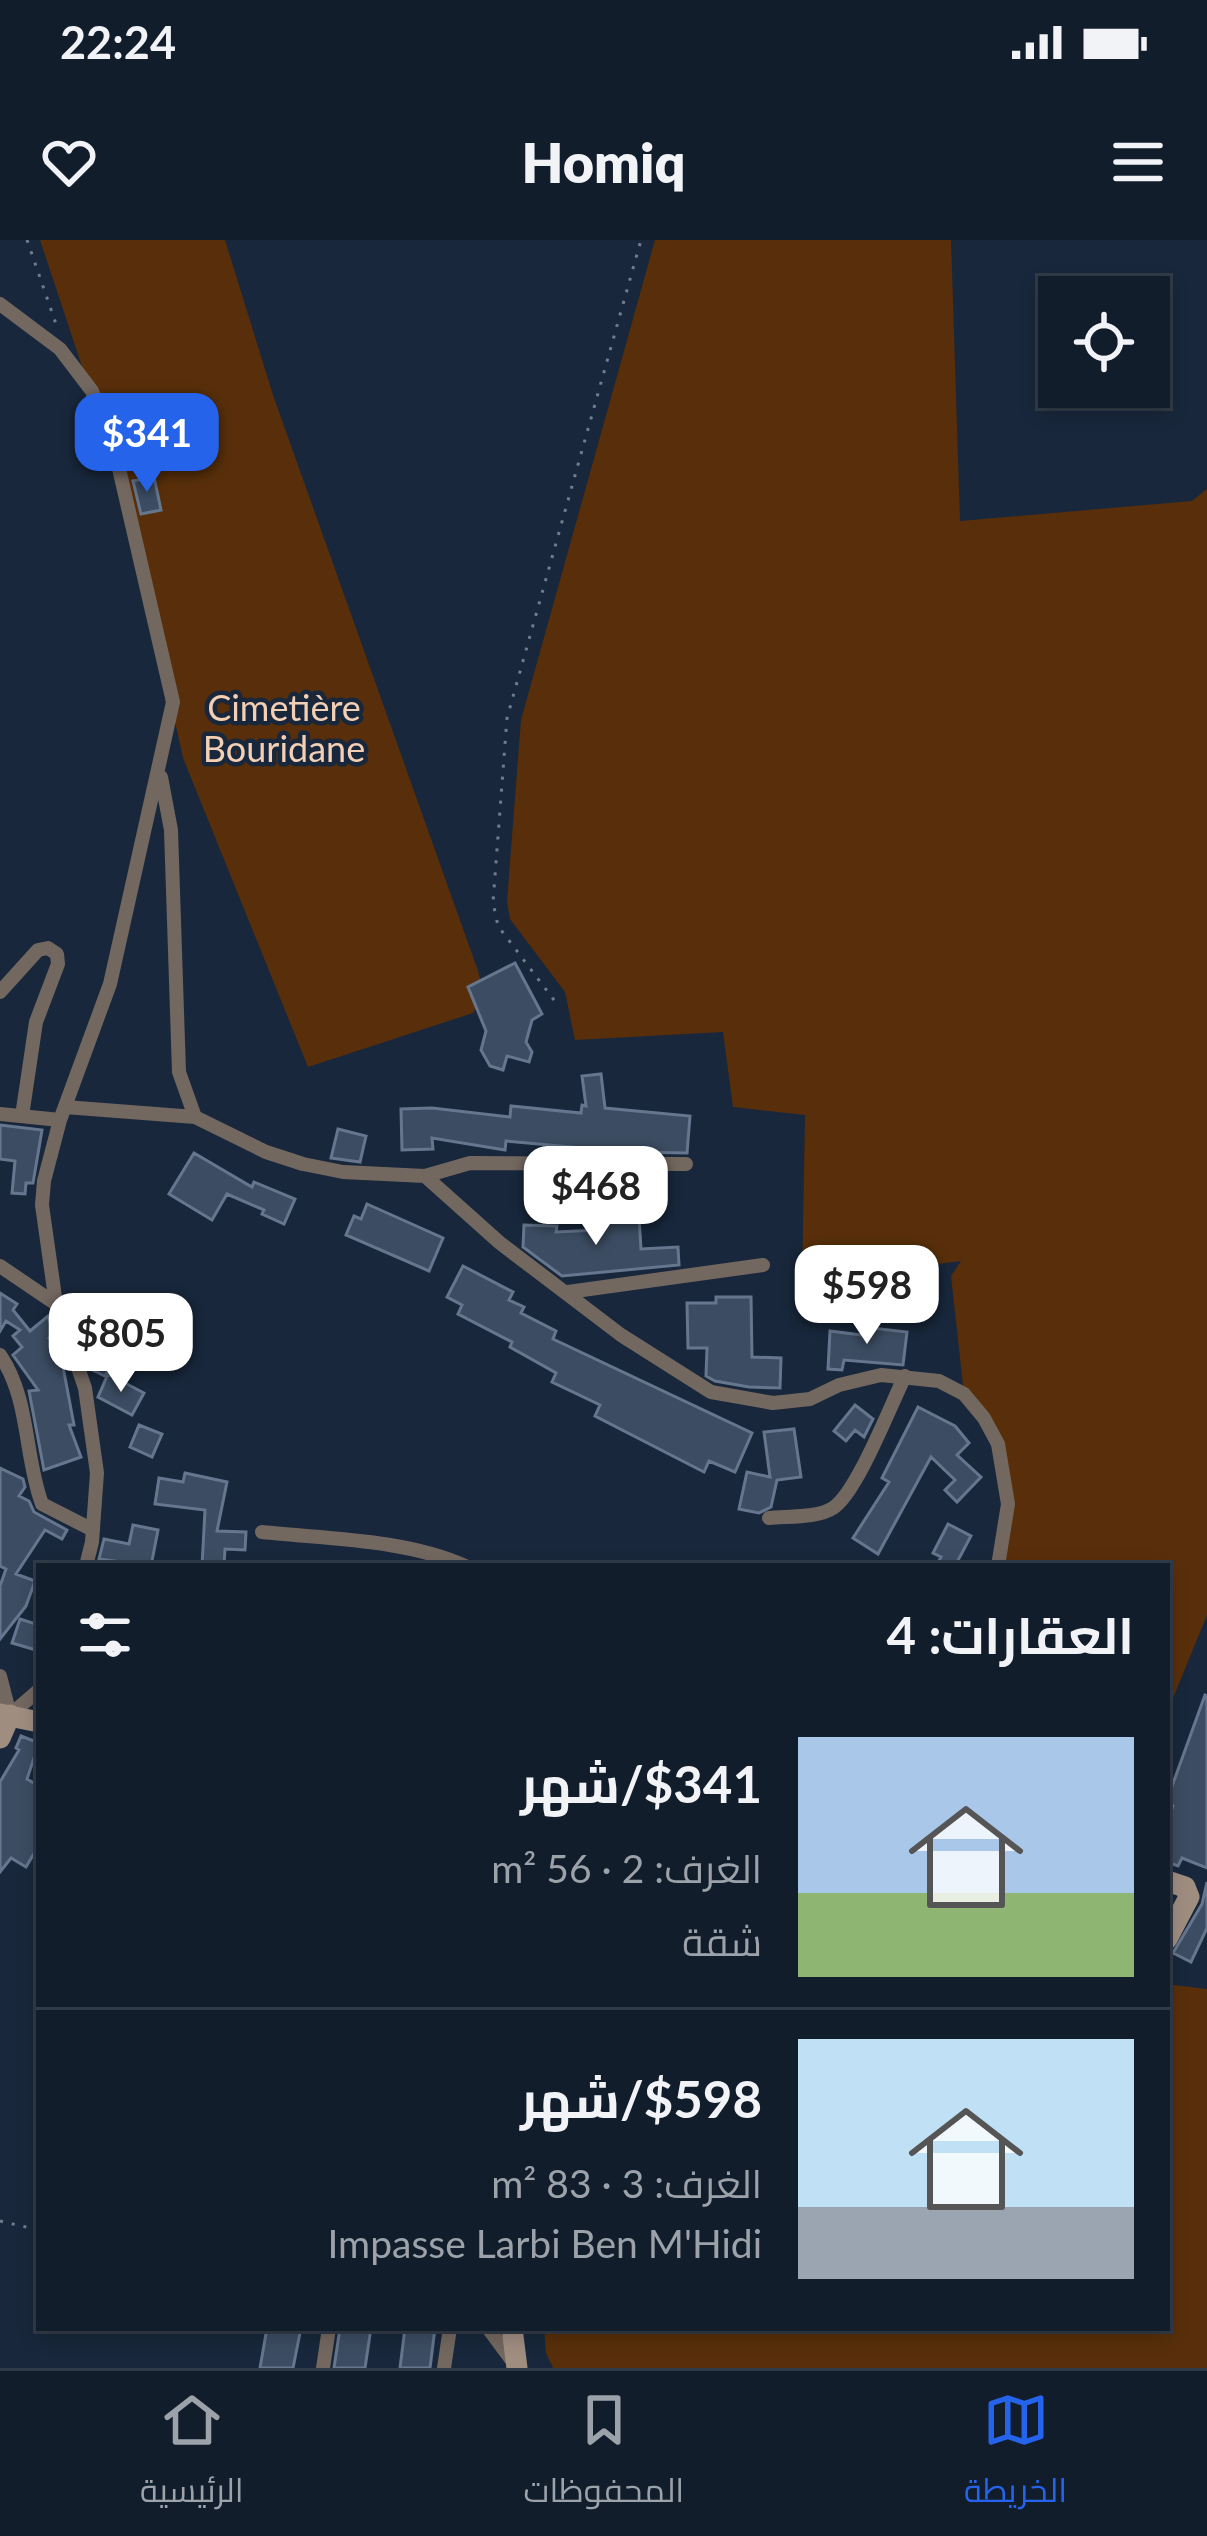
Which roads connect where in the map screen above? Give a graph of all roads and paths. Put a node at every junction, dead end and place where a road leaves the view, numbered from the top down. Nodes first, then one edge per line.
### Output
1 (27, 240) edge
2 (641, 240) edge
3 (0, 304) edge
4 (60, 350) junction
5 (159, 766) junction
6 (0, 992) edge
7 (554, 1000) dead end
8 (0, 1114) edge
9 (63, 1114) junction
10 (22, 1116) junction
11 (195, 1117) junction
12 (686, 1163) dead end
13 (425, 1176) junction
14 (763, 1265) dead end
15 (0, 1266) edge
16 (568, 1292) junction
17 (56, 1304) junction
18 (0, 1355) edge
19 (905, 1376) junction
20 (769, 1518) dead end
21 (92, 1530) junction
22 (262, 1532) dead end
23 (86, 1563) edge
24 (459, 1563) edge
25 (998, 1563) edge
26 (0, 1676) edge
27 (36, 1692) edge
28 (5, 1714) edge
29 (36, 1722) edge
30 (0, 1738) edge
31 (1170, 1882) edge
32 (1170, 1933) edge
33 (0, 2221) edge
34 (36, 2229) edge
35 (329, 2331) edge
36 (450, 2331) edge
37 (490, 2331) edge
38 (512, 2331) edge
39 (516, 2367) edge
40 (323, 2368) edge
41 (444, 2368) edge

1 - 4 path
2 - 7 path
3 - 4 street
4 - 5 street
5 - 9 street
5 - 11 street
6 - 10 street
8 - 10 street
9 - 10 street
9 - 11 street
9 - 17 street
11 - 13 street
12 - 13 street
13 - 16 street
14 - 16 street
15 - 17 street
16 - 19 street
17 - 21 street
18 - 21 street
19 - 20 street
19 - 25 street
21 - 23 street
22 - 24 street
26 - 28 street
27 - 28 street
28 - 29 main road
28 - 30 main road
31 - 32 main road
33 - 34 path
35 - 40 street
36 - 41 street
37 - 39 street
38 - 39 main road

